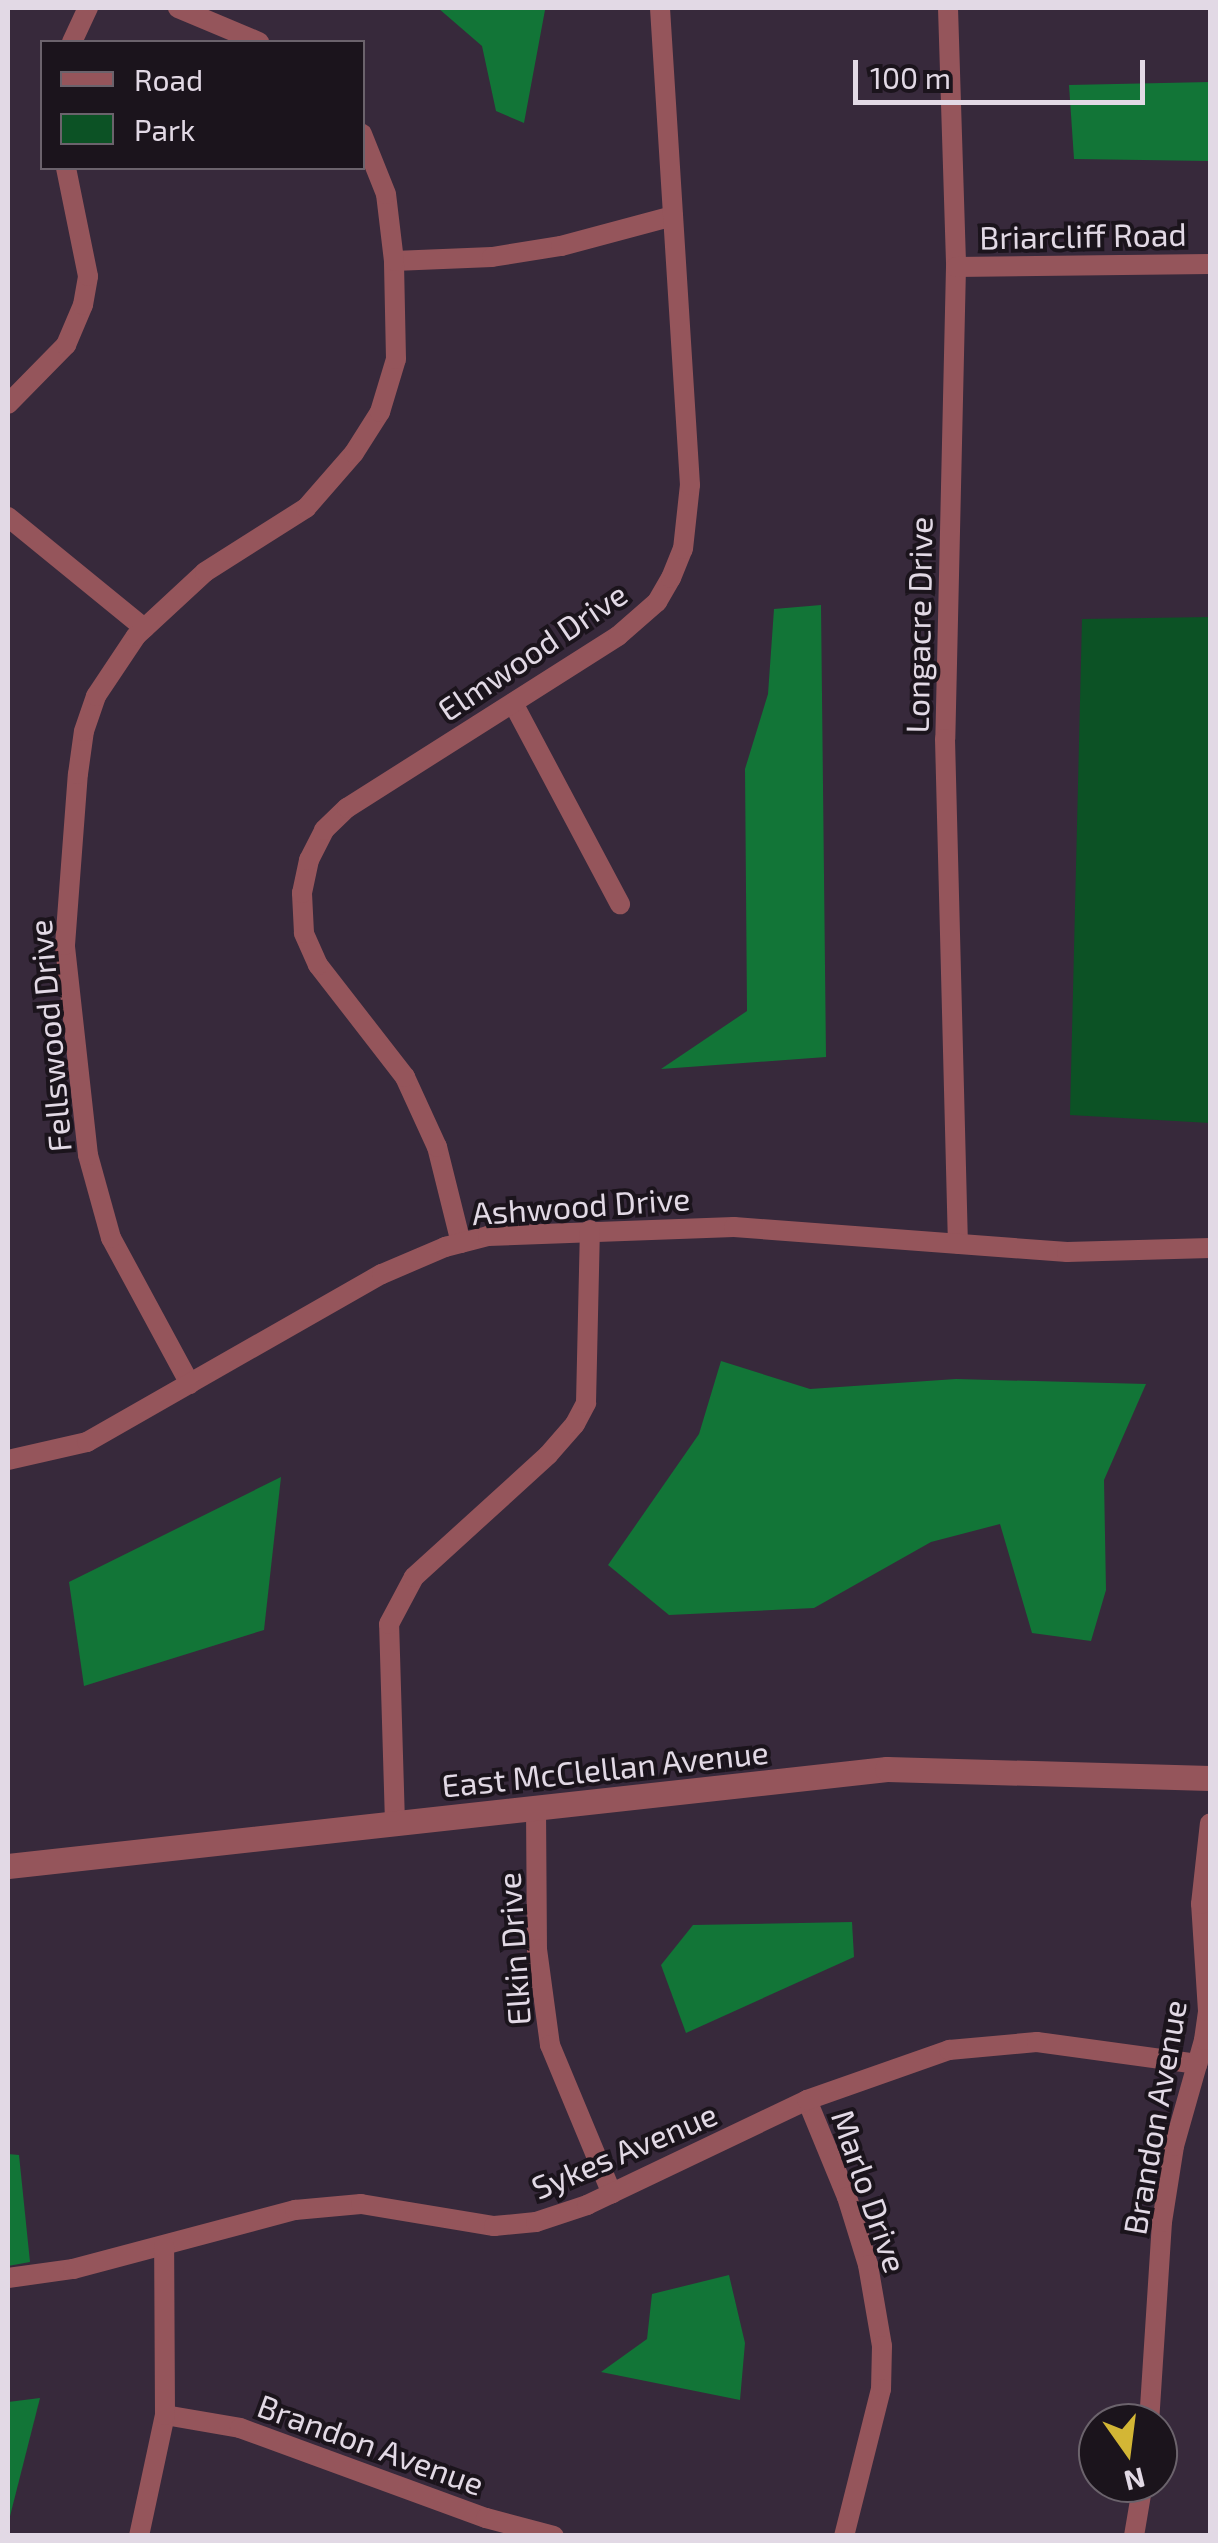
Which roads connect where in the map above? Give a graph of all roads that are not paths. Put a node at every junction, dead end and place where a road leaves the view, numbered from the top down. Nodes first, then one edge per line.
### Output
1 (88, 8) edge
2 (178, 8) edge
3 (660, 8) edge
4 (948, 8) edge
5 (73, 40) edge
6 (254, 40) edge
7 (365, 142) edge
8 (66, 170) edge
9 (673, 216) junction
10 (394, 261) junction
11 (1210, 264) edge
12 (956, 267) junction
13 (8, 404) edge
14 (8, 517) edge
15 (144, 628) junction
16 (513, 703) junction
17 (620, 904) dead end
18 (590, 1230) junction
19 (460, 1243) junction
20 (958, 1244) junction
21 (1210, 1248) edge
22 (190, 1384) junction
23 (8, 1460) edge
24 (1210, 1778) edge
25 (536, 1808) junction
26 (1210, 1823) edge
27 (394, 1824) junction
28 (8, 1866) edge
29 (1197, 2064) junction
30 (807, 2100) junction
31 (612, 2194) junction
32 (164, 2246) junction
33 (8, 2278) edge
34 (1150, 2403) edge
35 (166, 2415) junction
36 (1140, 2503) edge
37 (139, 2536) edge
38 (554, 2536) edge
39 (844, 2536) edge
40 (1134, 2536) edge

1 - 5 street
2 - 6 street
3 - 9 street, Elmwood Drive
4 - 12 street, Longacre Drive
7 - 10 street, Fellswood Drive
8 - 13 street
9 - 10 street
9 - 16 street, Elmwood Drive
10 - 15 street, Fellswood Drive
11 - 12 street, Briarcliff Road
12 - 20 street, Longacre Drive
14 - 15 street
15 - 22 street, Fellswood Drive
16 - 17 street
16 - 19 street, Elmwood Drive
18 - 19 street, Ashwood Drive
18 - 20 street, Ashwood Drive
18 - 27 street
19 - 22 street, Ashwood Drive
20 - 21 street, Ashwood Drive
22 - 23 street, Ashwood Drive
24 - 25 street, East McClellan Avenue
25 - 27 street, East McClellan Avenue
25 - 31 street, Elkin Drive
26 - 29 street, Brandon Avenue
27 - 28 street, East McClellan Avenue
29 - 30 street, Sykes Avenue
29 - 34 street, Brandon Avenue
30 - 31 street, Sykes Avenue
30 - 39 street, Marlo Drive
31 - 32 street, Sykes Avenue
32 - 33 street, Sykes Avenue
32 - 35 street
35 - 37 street
35 - 38 street, Brandon Avenue
36 - 40 street

